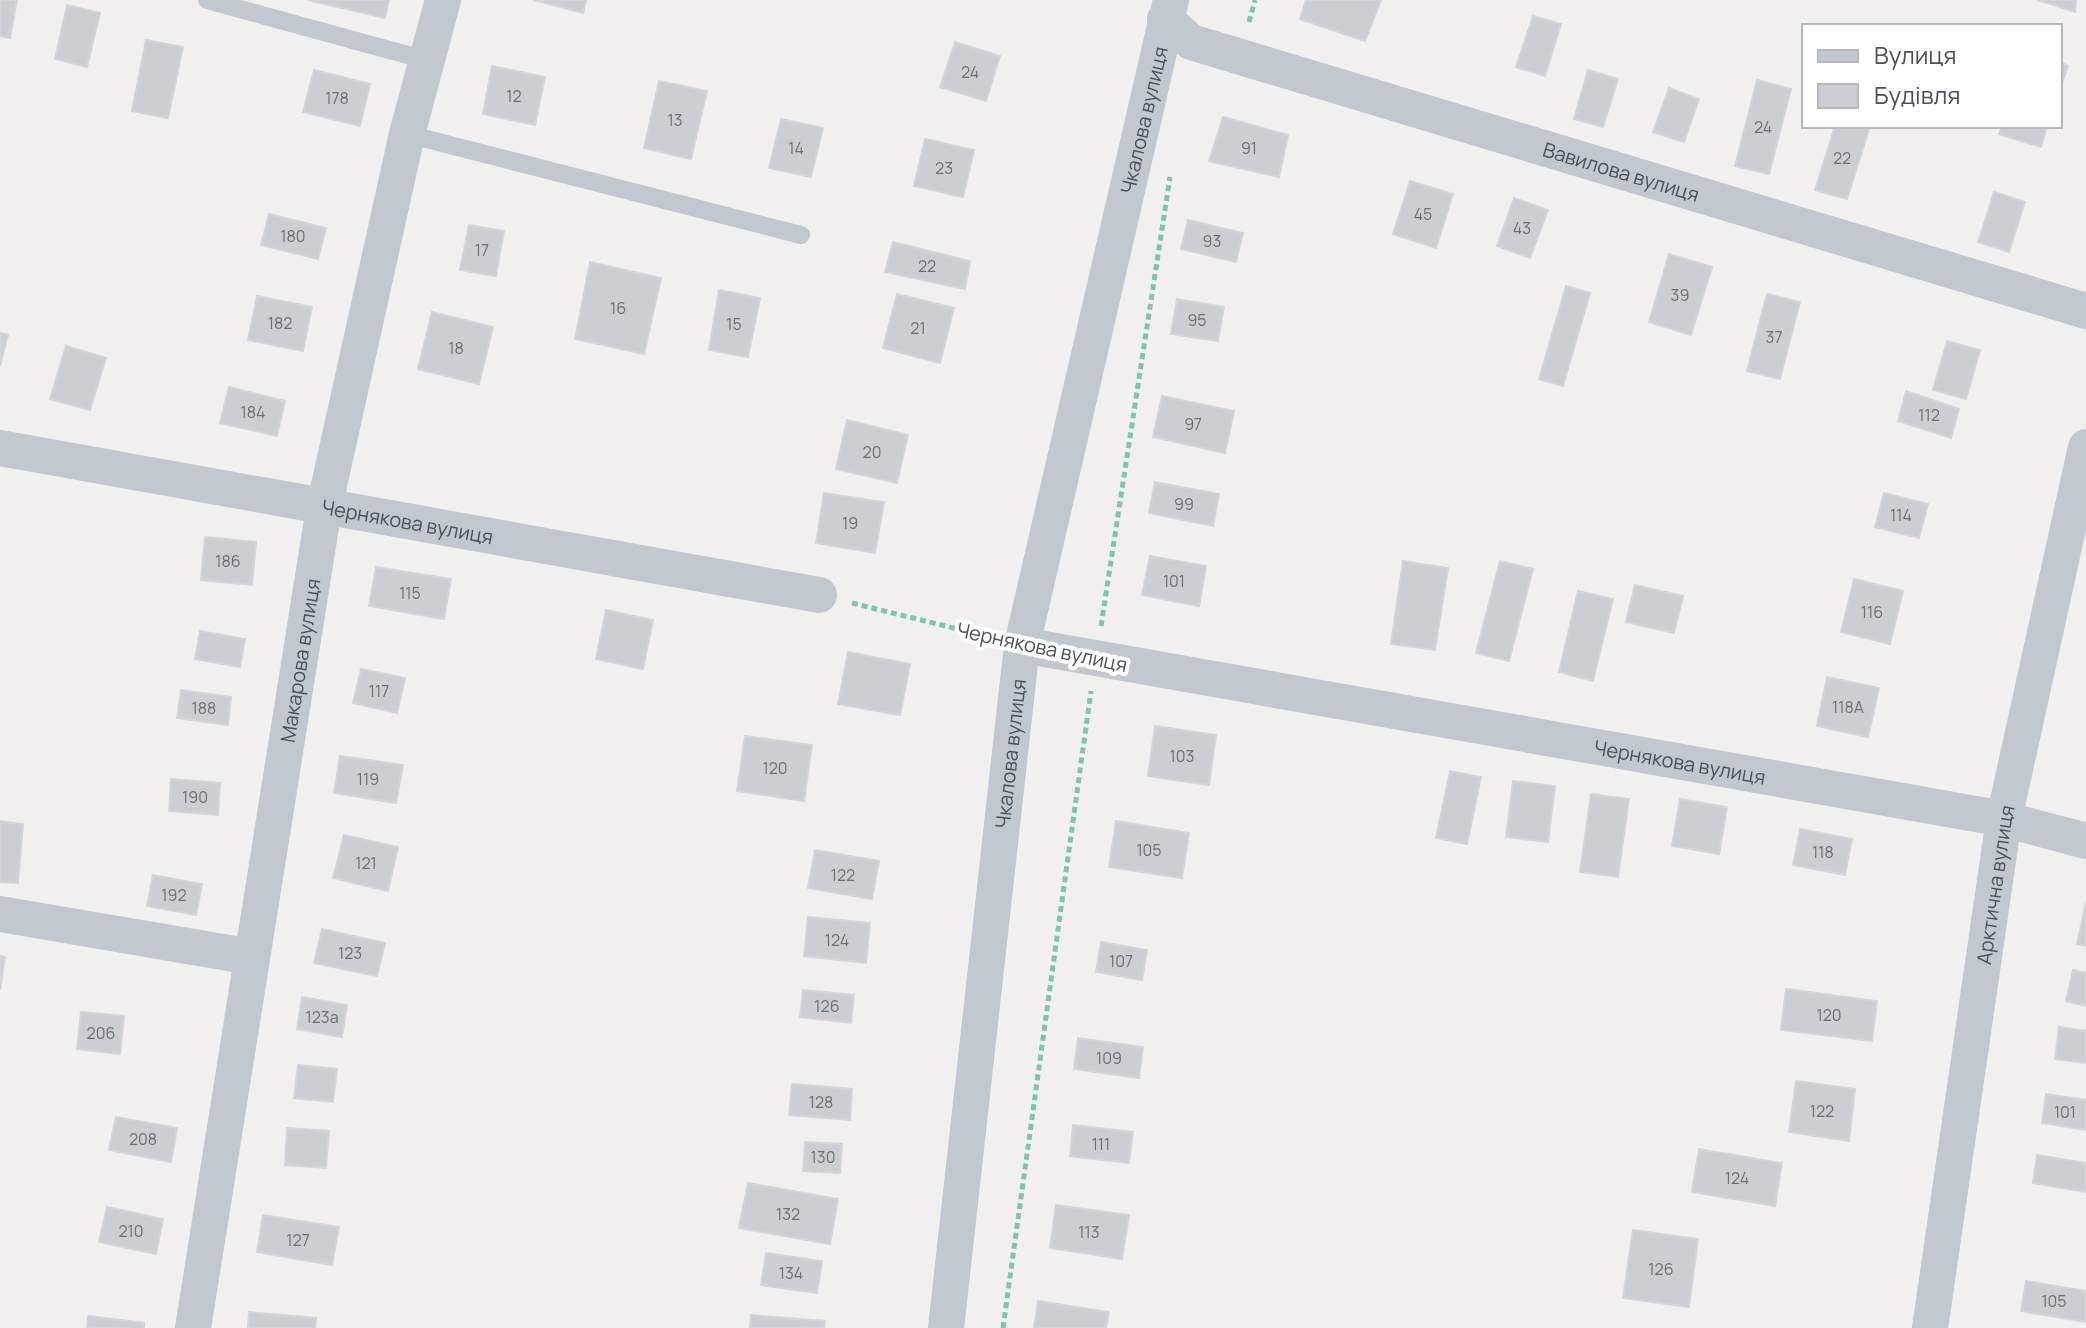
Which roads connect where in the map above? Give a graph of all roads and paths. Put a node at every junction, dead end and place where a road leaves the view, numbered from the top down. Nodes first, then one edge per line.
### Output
1 (207, 0) edge
2 (443, 0) edge
3 (1168, 10) edge
4 (426, 60) junction
5 (407, 134) junction
6 (1172, 165) dead end
7 (801, 235) dead end
8 (2086, 311) edge
9 (2086, 447) edge
10 (0, 448) edge
11 (324, 508) junction
12 (819, 595) joint
13 (1022, 645) junction
14 (1095, 660) junction
15 (2004, 819) junction
16 (2086, 841) edge
17 (0, 914) edge
18 (252, 957) junction
19 (193, 1328) edge
20 (946, 1328) edge
21 (1003, 1328) edge
22 (1930, 1328) edge

1 - 4 lane
2 - 4 street, Макарова вулиця
3 - 8 street, Вавилова вулиця
3 - 13 street, Чкалова вулиця
4 - 5 street, Макарова вулиця
5 - 7 lane
5 - 11 street, Макарова вулиця
6 - 14 path
9 - 15 street, Арктична вулиця
10 - 11 street, Чернякова вулиця
11 - 12 street, Чернякова вулиця
11 - 18 street, Макарова вулиця
12 - 13 path, Чернякова вулиця
13 - 14 street, Чернякова вулиця
13 - 20 street, Чкалова вулиця
14 - 15 street, Чернякова вулиця
14 - 21 path
15 - 16 street, Чернякова вулиця
15 - 22 street, Арктична вулиця
17 - 18 street
18 - 19 street, Макарова вулиця

